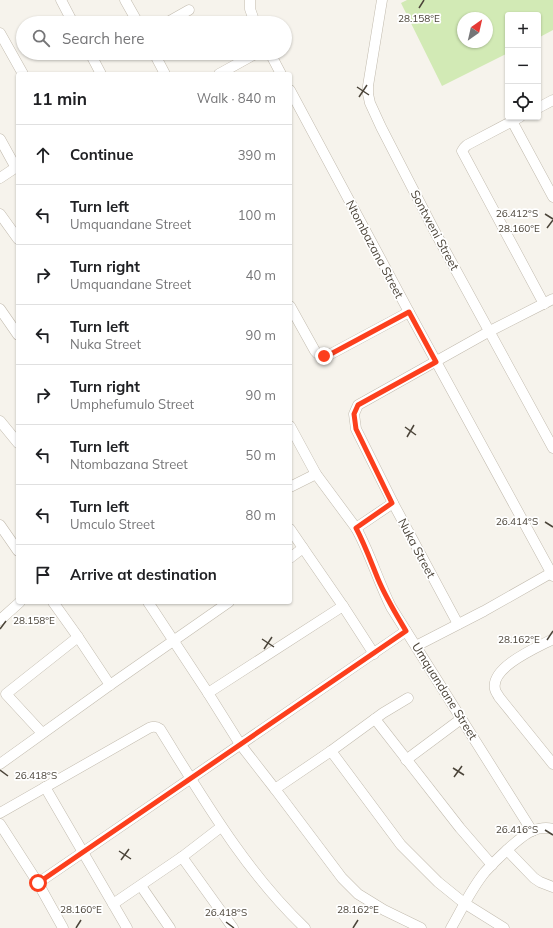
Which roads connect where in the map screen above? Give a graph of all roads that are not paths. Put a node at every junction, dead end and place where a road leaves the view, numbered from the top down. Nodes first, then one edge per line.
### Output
1 (61, 0) edge
2 (125, 0) edge
3 (250, 0) edge
4 (382, 0) edge
5 (189, 10) dead end
6 (70, 16) edge
7 (134, 16) edge
8 (178, 16) edge
9 (252, 16) edge
10 (0, 33) edge
11 (94, 60) edge
12 (158, 60) edge
13 (244, 60) edge
14 (274, 60) edge
15 (23, 72) edge
16 (100, 72) edge
17 (164, 72) edge
18 (223, 72) edge
19 (280, 72) edge
20 (293, 100) edge
21 (553, 100) edge
22 (541, 106) edge
23 (514, 120) edge
24 (516, 120) edge
25 (0, 139) edge
26 (16, 165) edge
27 (16, 168) edge
28 (0, 178) edge
29 (553, 197) edge
30 (0, 214) edge
31 (16, 236) edge
32 (549, 301) edge
33 (0, 309) edge
34 (292, 310) edge
35 (409, 312) junction
36 (490, 331) junction
37 (16, 333) edge
38 (436, 362) junction
39 (0, 421) edge
40 (292, 430) edge
41 (16, 441) edge
42 (553, 448) edge
43 (316, 474) junction
44 (292, 486) edge
45 (392, 503) junction
46 (0, 525) edge
47 (356, 528) junction
48 (292, 532) edge
49 (16, 548) edge
50 (303, 548) junction
51 (292, 556) edge
52 (552, 575) edge
53 (18, 604) edge
54 (54, 604) edge
55 (149, 604) edge
56 (226, 604) edge
57 (343, 606) junction
58 (0, 620) edge
59 (458, 624) junction
60 (406, 631) junction
61 (78, 637) junction
62 (553, 639) edge
63 (175, 640) junction
64 (416, 646) junction
65 (374, 654) junction
66 (110, 685) junction
67 (3, 691) edge
68 (208, 693) junction
69 (408, 698) dead end
70 (375, 719) junction
71 (461, 719) junction
72 (42, 733) junction
73 (240, 744) junction
74 (331, 751) junction
75 (406, 760) junction
76 (0, 764) edge
77 (553, 764) edge
78 (191, 779) junction
79 (45, 787) junction
80 (275, 789) junction
81 (0, 813) edge
82 (0, 824) edge
83 (222, 826) junction
84 (553, 829) edge
85 (532, 831) junction
86 (507, 850) junction
87 (83, 852) junction
88 (182, 857) junction
89 (492, 865) junction
90 (38, 883) junction
91 (141, 886) junction
92 (553, 887) edge
93 (464, 903) junction
94 (113, 904) junction
95 (63, 928) edge
96 (127, 928) edge
97 (170, 928) edge
98 (233, 928) edge
99 (305, 928) edge
100 (421, 928) edge
101 (451, 928) edge
102 (504, 928) edge

1 - 6 street
2 - 7 street
3 - 9 street
4 - 36 street, Sontweni Street
5 - 8 street
10 - 15 street
11 - 16 street
12 - 17 street
13 - 18 street
14 - 19 street
20 - 35 street, Ntombazana Street
21 - 22 street
23 - 32 street
24 - 29 street
25 - 26 street
27 - 28 street
30 - 31 street
32 - 36 street
33 - 37 street
34 - 35 street
35 - 38 street, Ntombazana Street
36 - 38 street
36 - 42 street, Sontweni Street
38 - 45 street, Nuka Street
38 - 52 street, Ntombazana Street
39 - 41 street
40 - 43 street, Umquandane Street
43 - 44 street
43 - 47 street, Umquandane Street
45 - 47 street
45 - 59 street, Nuka Street
46 - 49 street
47 - 60 street, Umquandane Street
48 - 50 street
50 - 51 street
50 - 57 street
52 - 59 street
53 - 58 street
54 - 61 street
55 - 63 street
56 - 63 street
57 - 65 street
57 - 68 street
59 - 64 street
60 - 64 street, Umquandane Street
60 - 65 street
61 - 66 street
61 - 67 street
62 - 77 street
63 - 66 street
63 - 68 street
64 - 71 street, Umquandane Street
65 - 73 street
66 - 72 street
67 - 72 street
68 - 73 street
69 - 70 street
70 - 74 street
70 - 75 street
71 - 75 street
71 - 85 street, Umquandane Street
72 - 76 street
73 - 78 street
73 - 80 street
74 - 80 street
74 - 93 street
75 - 89 street
78 - 79 street
78 - 83 street
78 - 87 street
79 - 81 street
79 - 87 street
80 - 100 street
82 - 90 street
83 - 88 street
83 - 99 street
84 - 85 street
85 - 86 street
86 - 89 street
86 - 92 street
87 - 90 street
87 - 94 street
88 - 91 street
88 - 98 street
89 - 93 street
90 - 95 street
91 - 94 street
91 - 97 street
93 - 101 street
93 - 102 street
94 - 96 street

